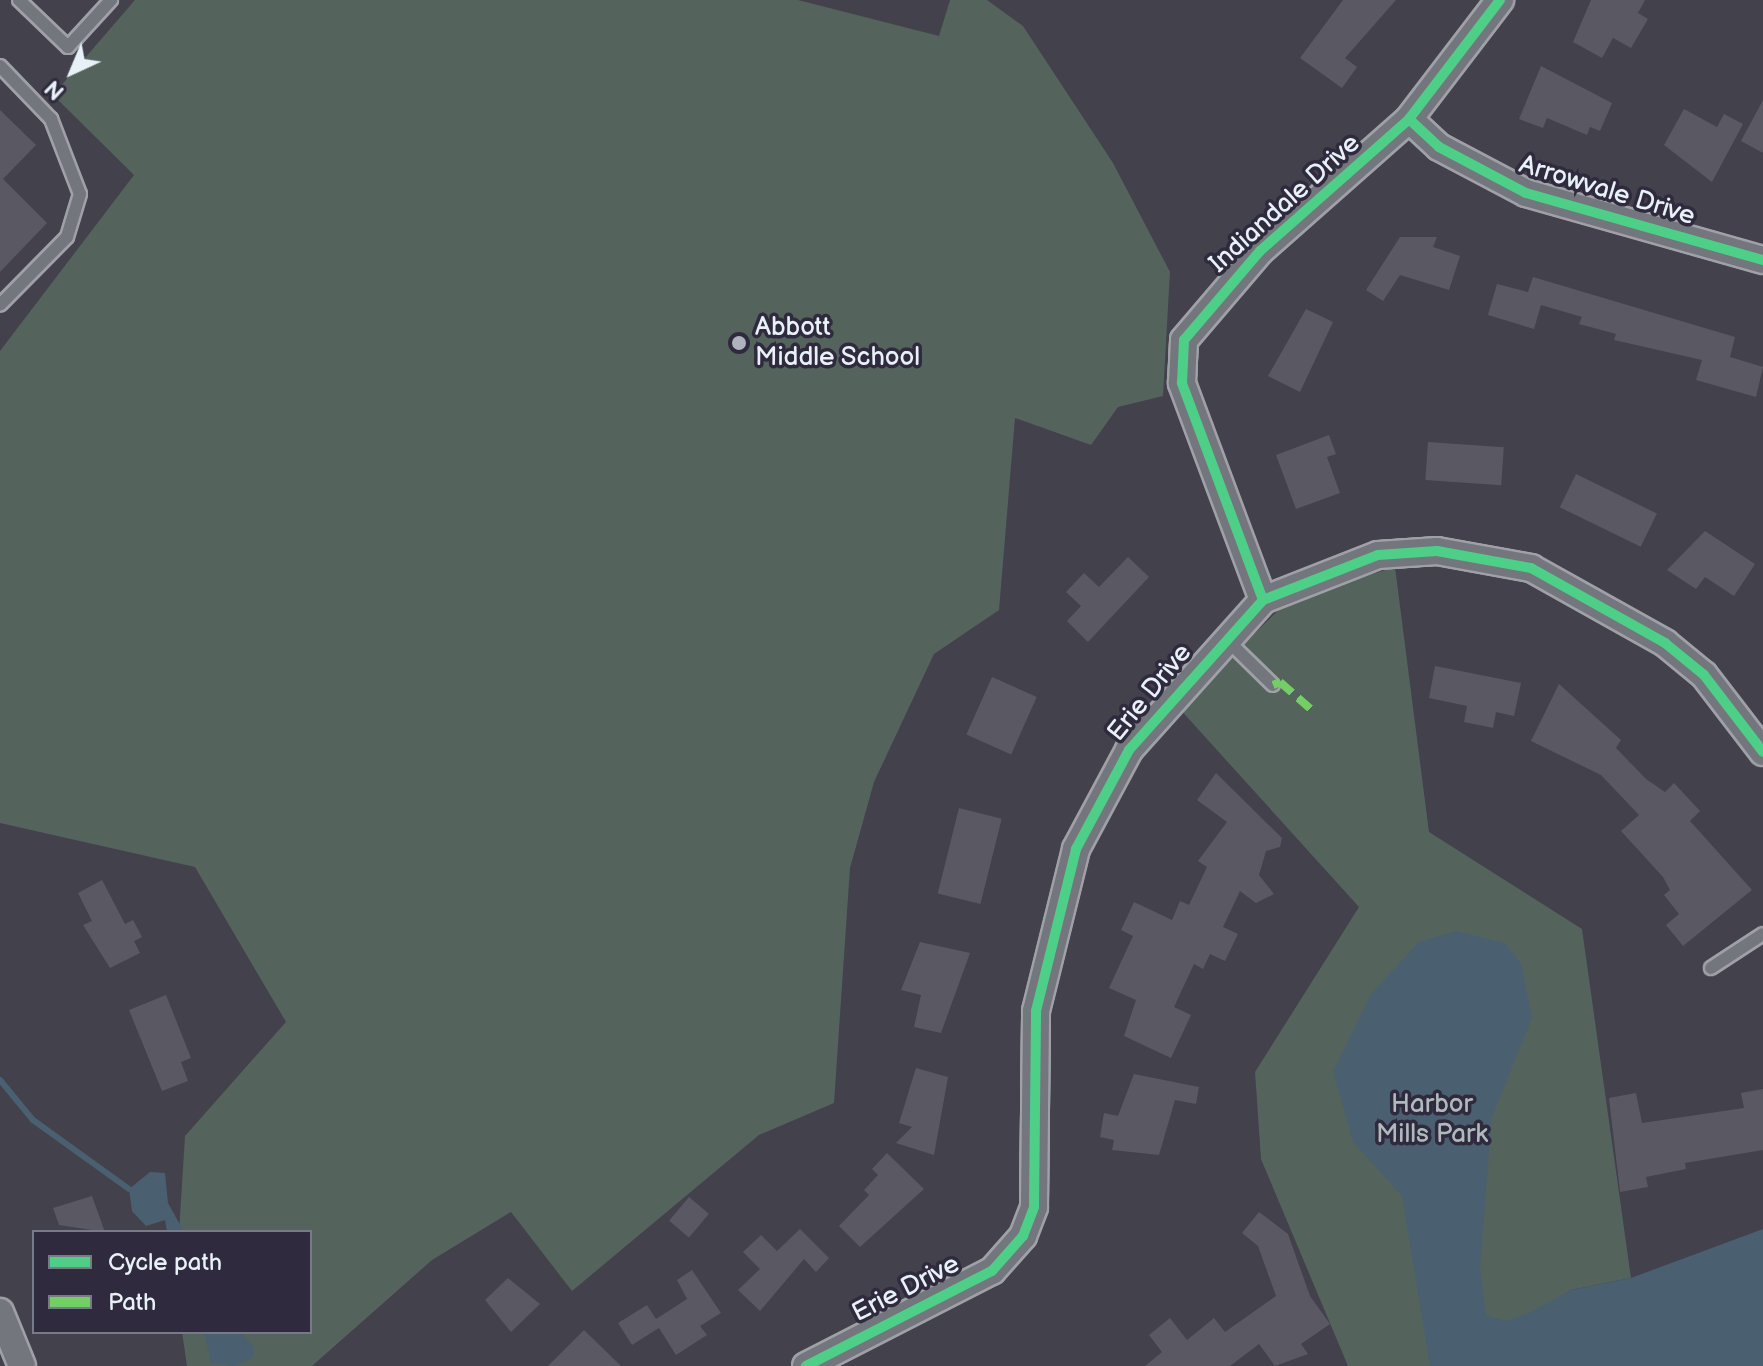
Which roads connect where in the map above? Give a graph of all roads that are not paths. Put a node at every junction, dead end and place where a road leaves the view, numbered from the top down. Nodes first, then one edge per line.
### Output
1 (19, 0) edge
2 (111, 0) edge
3 (1500, 0) edge
4 (0, 66) edge
5 (1409, 119) junction
6 (1763, 260) edge
7 (0, 305) edge
8 (1263, 600) junction
9 (1225, 638) junction
10 (1273, 685) dead end
11 (1763, 752) edge
12 (1763, 934) edge
13 (1711, 968) dead end
14 (0, 1312) edge
15 (22, 1366) edge
16 (806, 1366) edge

1 - 2 lane
3 - 5 street, Indiandale Drive
4 - 7 lane
5 - 6 street, Arrowvale Drive
5 - 8 street, Indiandale Drive
8 - 9 street, Erie Drive
8 - 11 street, Erie Drive
9 - 10 lane
9 - 16 street, Erie Drive
12 - 13 lane
14 - 15 street

